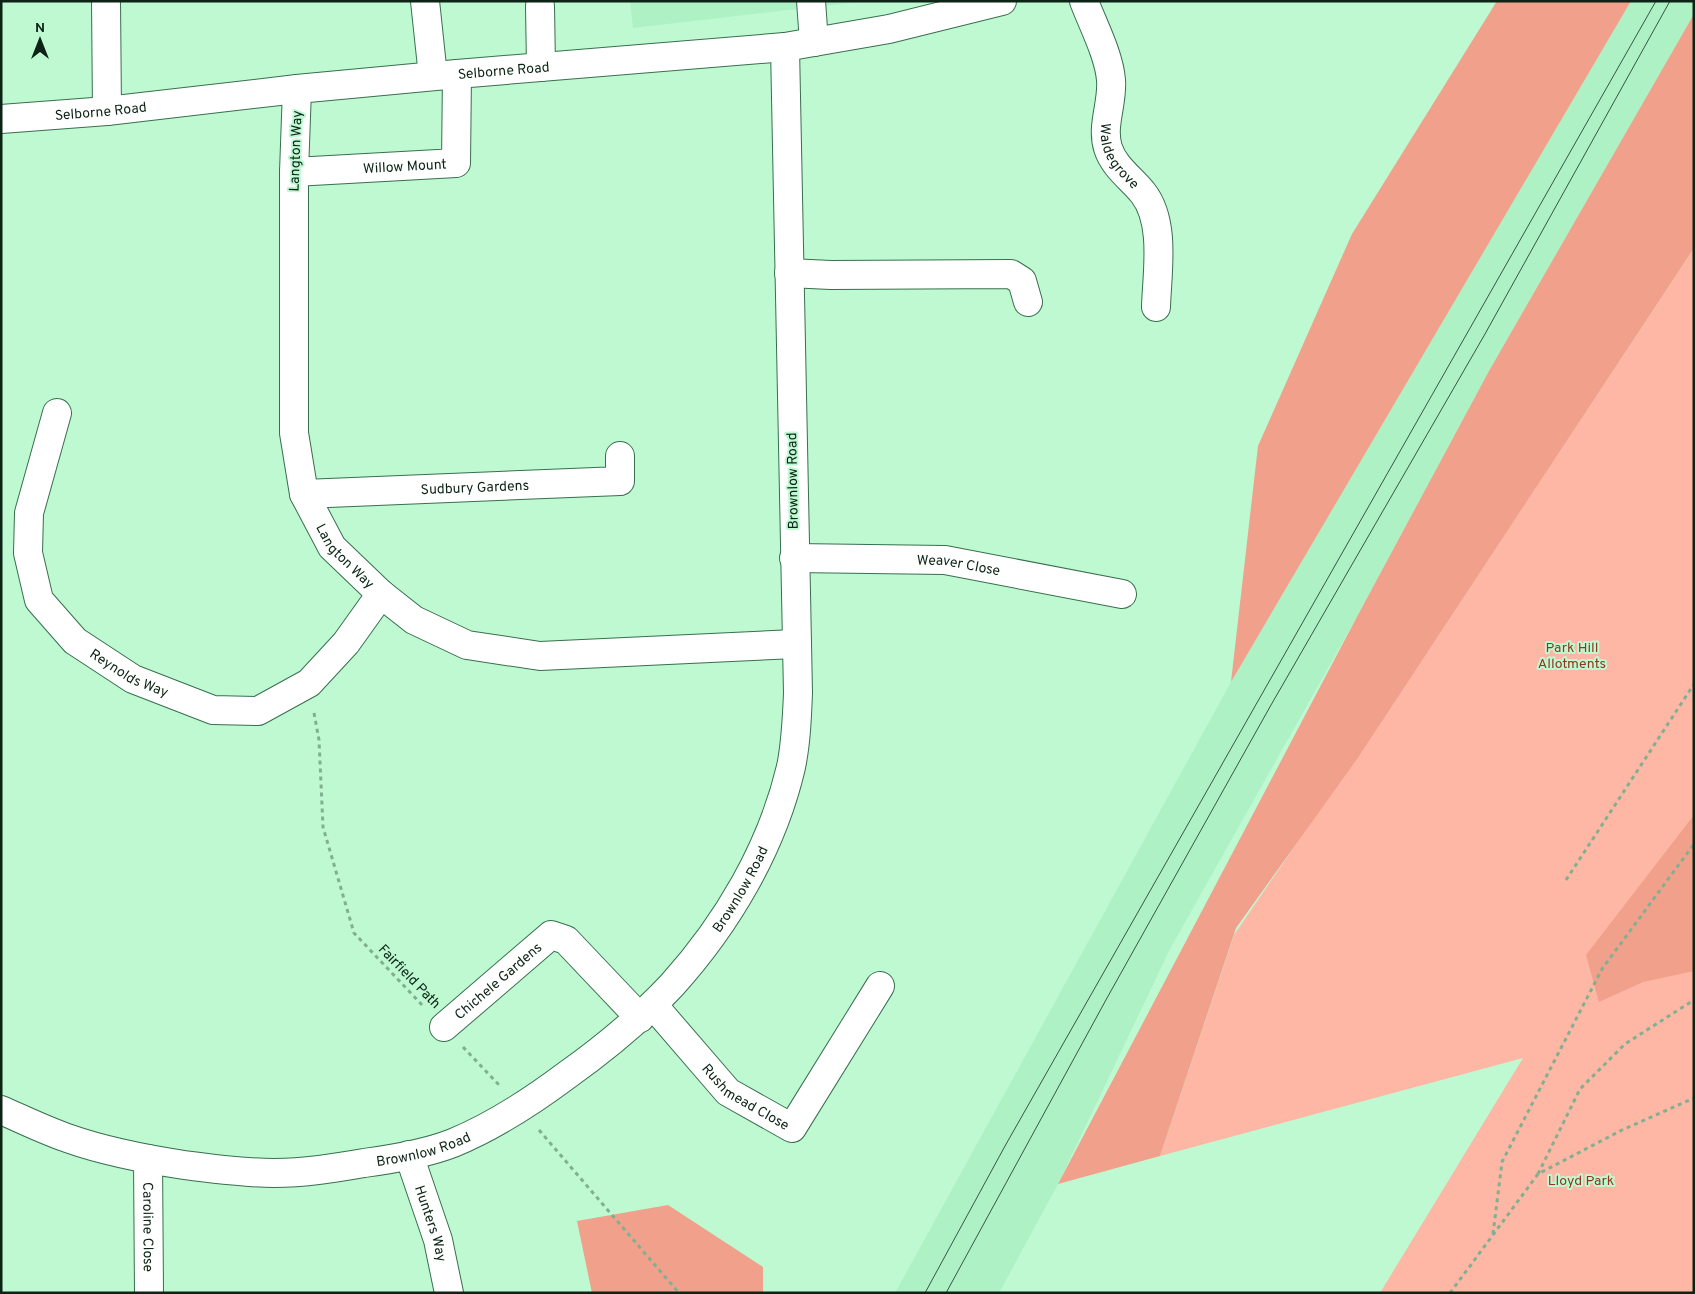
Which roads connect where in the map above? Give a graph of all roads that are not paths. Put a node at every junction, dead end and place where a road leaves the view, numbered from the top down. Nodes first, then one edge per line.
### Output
1 (106, 1) edge
2 (424, 1) edge
3 (811, 1) edge
4 (1002, 1) edge
5 (1084, 1) edge
6 (540, 6) dead end
7 (814, 42) junction
8 (785, 48) junction
9 (540, 67) junction
10 (445, 75) junction
11 (297, 89) junction
12 (107, 111) junction
13 (1, 119) edge
14 (294, 172) junction
15 (789, 273) junction
16 (1028, 302) dead end
17 (1156, 308) dead end
18 (57, 413) dead end
19 (620, 456) dead end
20 (304, 494) junction
21 (794, 558) junction
22 (381, 594) junction
23 (1122, 594) dead end
24 (795, 644) junction
25 (880, 986) dead end
26 (647, 1011) junction
27 (444, 1028) road end
28 (1, 1110) edge
29 (409, 1155) junction
30 (148, 1159) junction
31 (149, 1293) edge
32 (449, 1293) edge

1 - 12 street
2 - 10 street
3 - 7 street
4 - 7 street, Selborne Road
5 - 17 street, Waldegrove
6 - 9 street
7 - 8 street, Selborne Road
8 - 9 street, Selborne Road
8 - 15 street, Brownlow Road
9 - 10 street, Selborne Road
10 - 11 street, Selborne Road
10 - 14 street, Willow Mount
11 - 12 street, Selborne Road
11 - 14 street, Langton Way
12 - 13 street, Selborne Road
14 - 20 street, Langton Way
15 - 16 street
15 - 21 street, Brownlow Road
18 - 22 street, Reynolds Way
19 - 20 street, Sudbury Gardens
20 - 22 street, Langton Way
21 - 23 street, Weaver Close
21 - 24 street, Brownlow Road
22 - 24 street, Langton Way
24 - 26 street, Brownlow Road
25 - 26 street, Rushmead Close
26 - 27 street, Chichele Gardens
26 - 29 street, Brownlow Road
28 - 30 street, Brownlow Road
29 - 30 street, Brownlow Road
29 - 32 street, Hunters Way
30 - 31 street, Caroline Close

